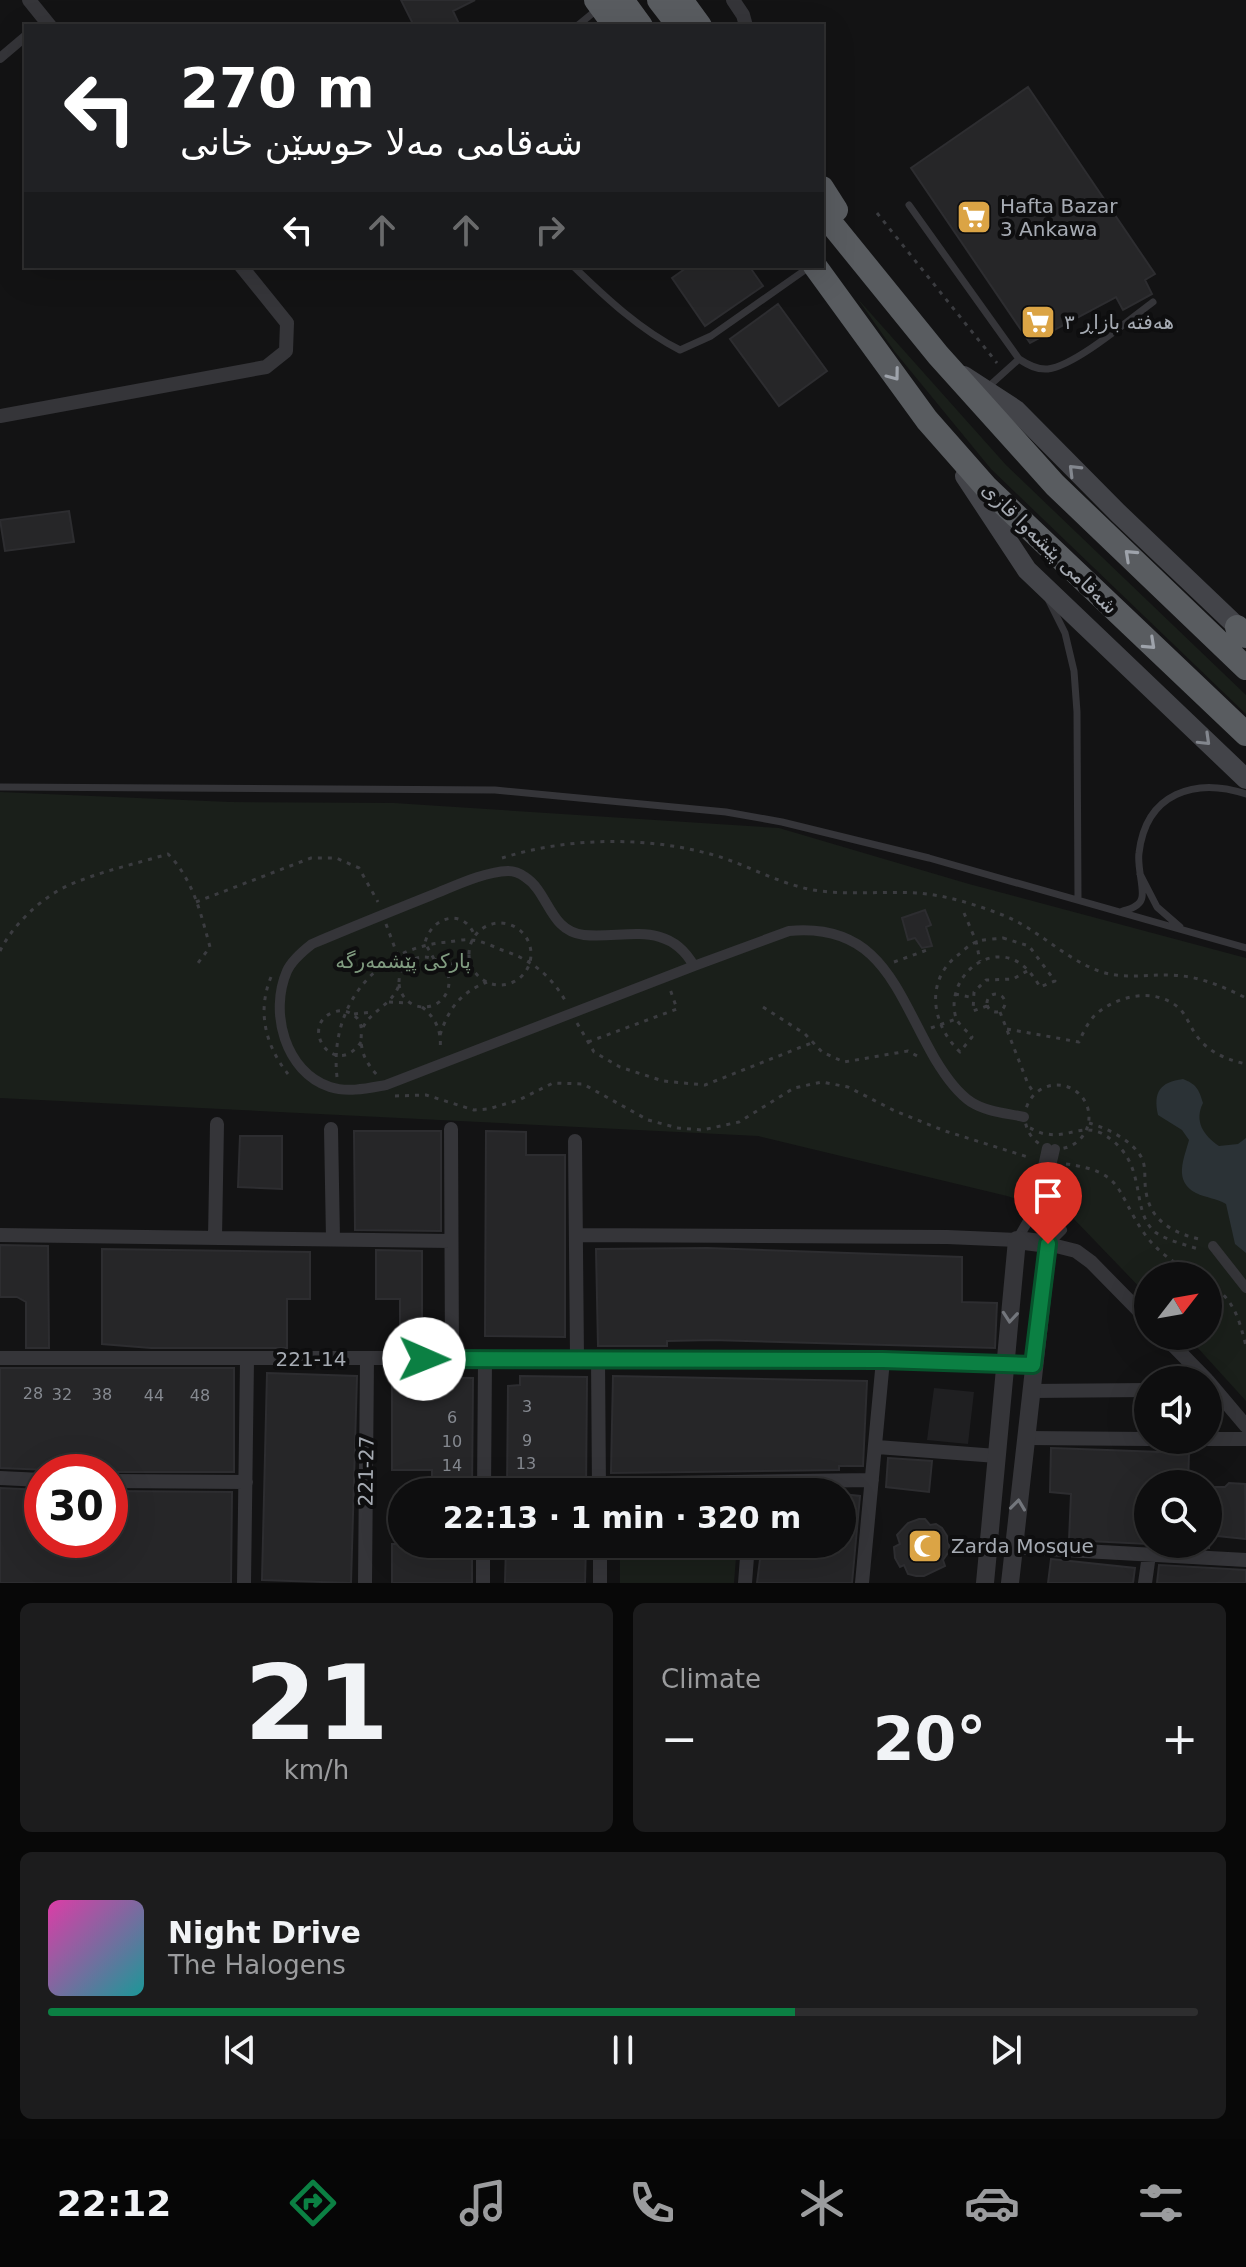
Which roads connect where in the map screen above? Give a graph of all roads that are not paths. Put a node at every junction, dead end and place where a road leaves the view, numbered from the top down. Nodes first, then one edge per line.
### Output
1 (29, 0) edge
2 (659, 0) edge
3 (681, 0) edge
4 (701, 0) edge
5 (733, 0) edge
6 (606, 2) edge
7 (44, 24) edge
8 (579, 24) edge
9 (614, 24) edge
10 (638, 24) edge
11 (677, 24) edge
12 (699, 24) edge
13 (718, 24) edge
14 (745, 24) edge
15 (24, 38) edge
16 (0, 58) edge
17 (825, 201) edge
18 (909, 205) dead end
19 (243, 268) edge
20 (575, 268) edge
21 (807, 268) edge
22 (809, 268) edge
23 (1153, 302) dead end
24 (934, 350) junction
25 (1019, 359) junction
26 (984, 390) junction
27 (0, 416) edge
28 (927, 420) junction
29 (1027, 570) junction
30 (1204, 611) junction
31 (1243, 633) edge
32 (1246, 668) edge
33 (1246, 734) edge
34 (1246, 779) edge
35 (0, 787) edge
36 (1246, 794) edge
37 (1139, 872) junction
38 (1078, 900) junction
39 (1122, 912) junction
40 (1185, 930) junction
41 (1246, 948) edge
42 (694, 966) junction
43 (1024, 1122) road end
44 (217, 1124) dead end
45 (331, 1129) dead end
46 (451, 1129) dead end
47 (575, 1141) dead end
48 (1051, 1148) road end
49 (1048, 1162) junction
50 (0, 1235) edge
51 (577, 1235) junction
52 (215, 1238) junction
53 (333, 1239) junction
54 (1017, 1240) junction
55 (451, 1241) junction
56 (1048, 1244) junction
57 (1210, 1249) road end
58 (1246, 1288) edge
59 (1134, 1306) edge
60 (1177, 1350) edge
61 (0, 1358) edge
62 (577, 1358) junction
63 (367, 1359) junction
64 (452, 1359) junction
65 (598, 1359) junction
66 (247, 1360) junction
67 (485, 1360) junction
68 (883, 1360) junction
69 (1006, 1362) junction
70 (1033, 1365) junction
71 (1192, 1366) edge
72 (1134, 1390) edge
73 (1031, 1391) junction
74 (1222, 1399) edge
75 (1246, 1426) edge
76 (1027, 1438) junction
77 (1134, 1439) edge
78 (1222, 1439) edge
79 (1246, 1439) edge
80 (877, 1447) junction
81 (997, 1456) junction
82 (0, 1478) edge
83 (484, 1478) edge
84 (599, 1478) edge
85 (24, 1479) edge
86 (872, 1480) junction
87 (128, 1481) edge
88 (856, 1481) edge
89 (246, 1482) junction
90 (1013, 1547) junction
91 (1134, 1554) edge
92 (483, 1558) edge
93 (600, 1558) edge
94 (747, 1558) edge
95 (1149, 1558) edge
96 (1207, 1558) edge
97 (1246, 1560) edge
98 (244, 1583) edge
99 (365, 1583) edge
100 (483, 1583) edge
101 (600, 1583) edge
102 (745, 1583) edge
103 (862, 1583) edge
104 (985, 1583) edge
105 (1010, 1583) edge
106 (1145, 1583) edge

1 - 7 street
2 - 11 highway
3 - 12 highway
4 - 13 highway
5 - 14 street
6 - 8 lane
6 - 9 highway
6 - 10 highway
15 - 16 street
17 - 24 highway
18 - 25 lane
19 - 27 street
20 - 21 lane
22 -> 28 highway, شەقامی پێشەوا قازی
23 - 25 lane
24 - 26 main road
30 -> 24 highway
25 - 26 lane
30 -> 26 main road
28 - 29 main road
28 -> 33 highway, شەقامی پێشەوا قازی
29 -> 34 main road
29 - 38 lane
30 - 31 main road
30 - 32 highway
35 - 38 lane
36 - 37 lane
37 - 39 lane
37 - 40 lane
38 - 39 lane
39 - 40 lane
40 - 41 lane
42 - 42 street
42 - 43 street
44 - 52 street
45 - 53 street
46 - 55 street
47 - 51 street
48 - 49 street
49 - 54 street
49 - 56 street
50 - 52 street
51 - 54 street
51 - 62 street
52 - 53 street
53 - 55 street
54 - 56 street
54 -> 69 street
55 - 64 street
56 - 59 street
56 - 70 street
57 - 58 street
60 - 71 street
61 - 66 street, 221-14
62 - 65 street, 221-14
62 - 67 street, 221-14
63 - 64 street, 221-14
63 - 66 street, 221-14
63 - 99 street, 221-27
64 - 67 street, 221-14
65 - 68 street, 221-14
65 - 84 street
66 - 89 street
67 - 83 street
68 - 69 street, 221-14
68 - 80 street
69 - 70 street
69 - 81 street
70 - 73 street
72 - 73 street
73 - 76 street
74 - 75 street
76 - 77 street
90 -> 76 street
78 - 79 street
80 - 81 street
80 - 86 street
81 - 104 street
82 - 85 street
86 - 88 street
86 - 103 street
87 - 89 street
89 - 98 street
90 - 91 street
90 - 105 street
92 - 100 street
93 - 101 street
94 - 102 street
95 - 106 street
96 - 97 street

